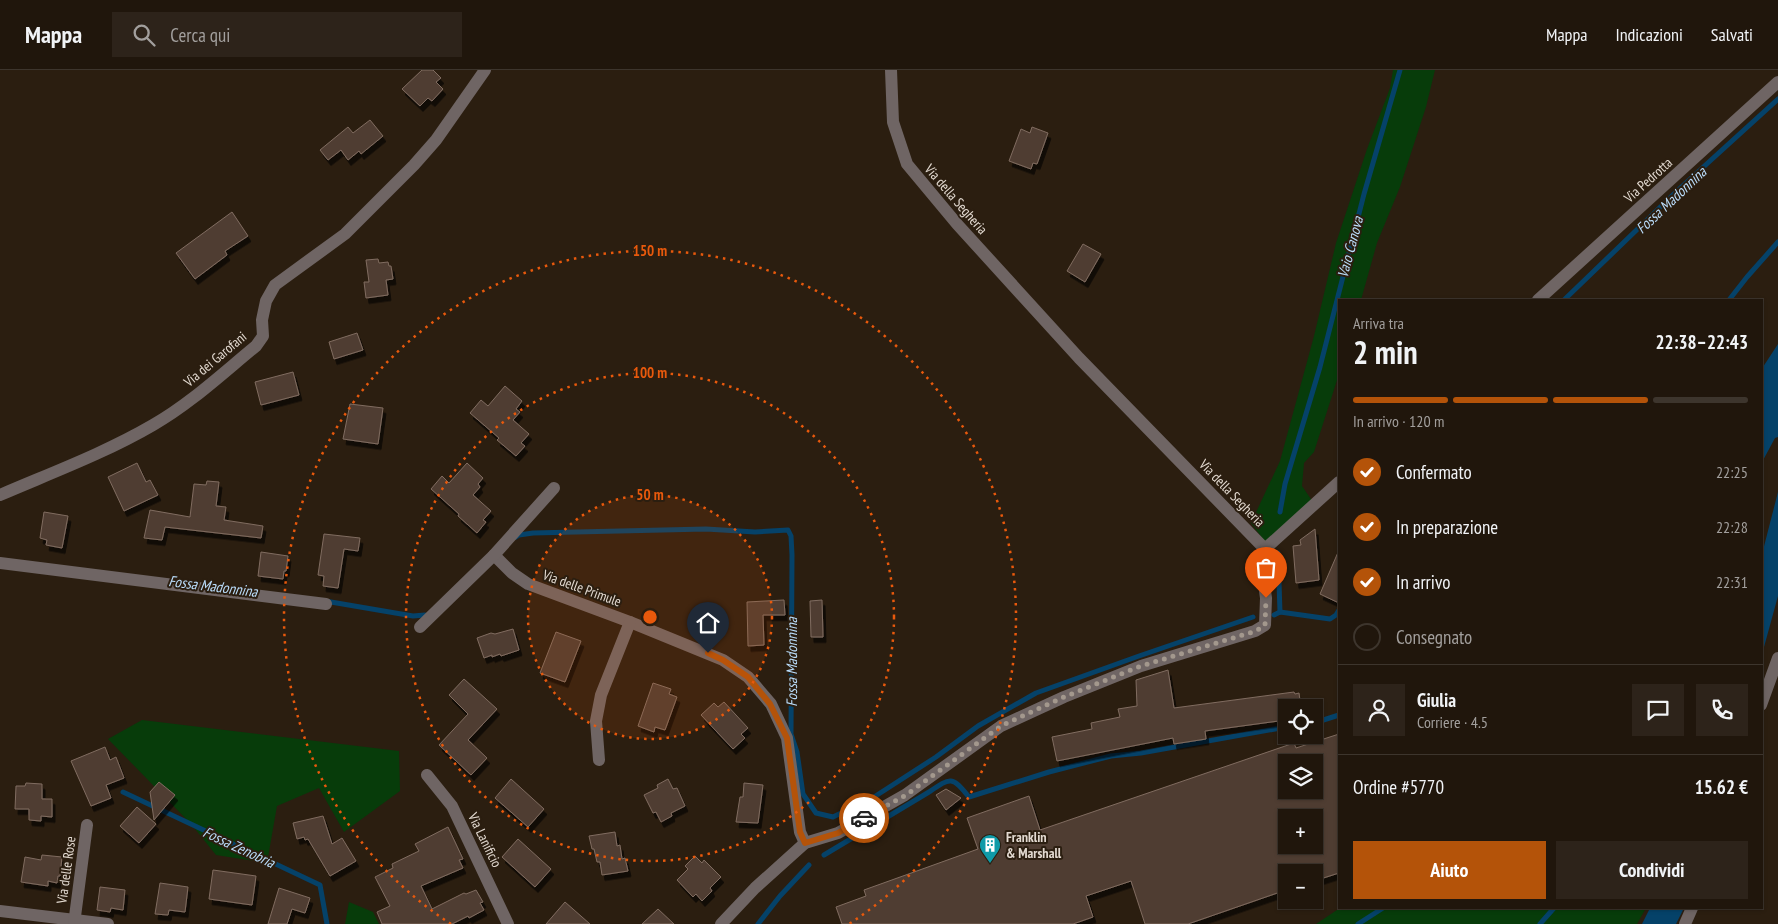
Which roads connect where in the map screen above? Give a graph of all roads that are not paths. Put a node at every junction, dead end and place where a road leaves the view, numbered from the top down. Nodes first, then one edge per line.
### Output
1 (485, 70) edge
2 (891, 70) edge
3 (1778, 82) edge
4 (1539, 299) edge
5 (1338, 483) edge
6 (554, 488) dead end
7 (0, 495) edge
8 (1266, 549) junction
9 (494, 554) junction
10 (0, 563) edge
11 (326, 604) dead end
12 (630, 622) junction
13 (420, 626) dead end
14 (1778, 658) edge
15 (1763, 699) edge
16 (598, 760) dead end
17 (428, 774) dead end
18 (87, 825) dead end
19 (805, 843) junction
20 (1692, 909) edge
21 (0, 911) edge
22 (74, 922) edge
23 (108, 924) edge
24 (508, 924) edge
25 (721, 924) edge
26 (1685, 924) edge

1 - 7 street, Via dei Garofani
2 - 8 street, Via della Segheria
3 - 4 street, Via Pedrotta
5 - 8 street
6 - 9 street
8 - 19 street
9 - 12 street, Via delle Primule
9 - 13 street
10 - 11 street
12 - 16 street
12 - 19 street, Via delle Primule
14 - 15 street
17 - 24 street, Via Lanificio
18 - 22 street, Via delle Rose
19 - 25 street
20 - 26 street
21 - 22 street, Via delle Rose
22 - 23 street, Via delle Rose

